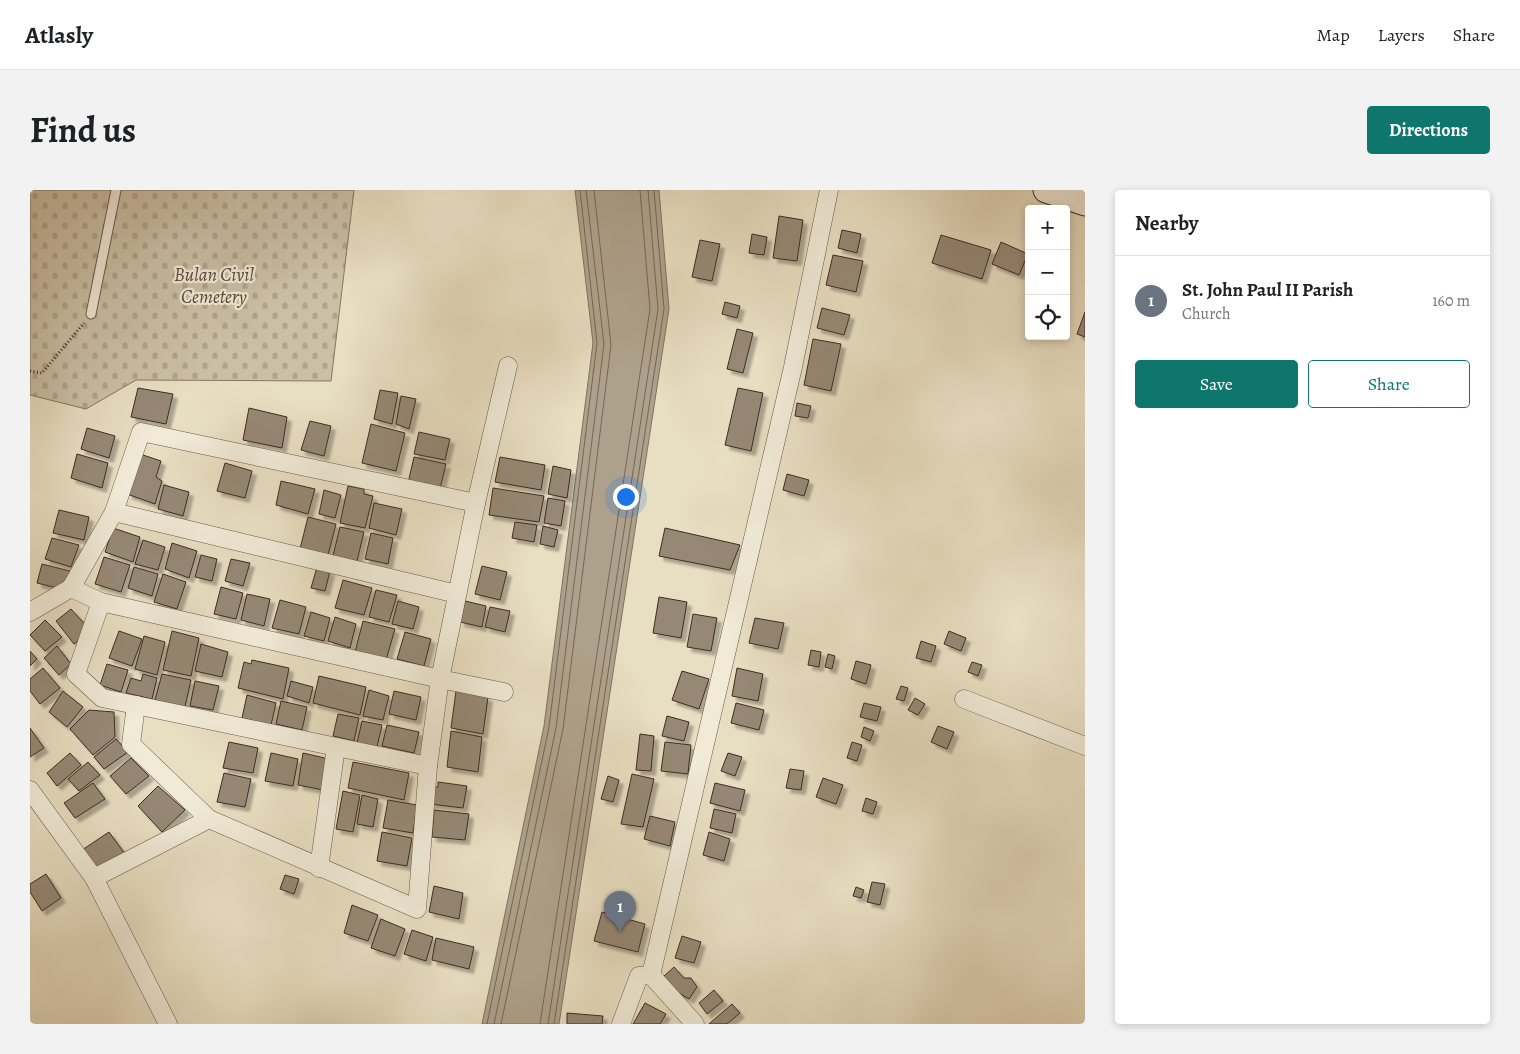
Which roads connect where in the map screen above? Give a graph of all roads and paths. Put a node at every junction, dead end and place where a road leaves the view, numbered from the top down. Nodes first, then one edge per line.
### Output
1 (116, 190) edge
2 (829, 190) edge
3 (1046, 190) edge
4 (1085, 203) edge
5 (90, 314) joint
6 (508, 366) dead end
7 (30, 371) edge
8 (476, 502) junction
9 (114, 512) junction
10 (71, 588) junction
11 (458, 594) junction
12 (101, 602) junction
13 (30, 612) edge
14 (440, 679) junction
15 (504, 692) dead end
16 (964, 699) dead end
17 (136, 705) junction
18 (1085, 746) edge
19 (336, 747) junction
20 (428, 766) junction
21 (30, 790) edge
22 (209, 819) junction
23 (319, 868) junction
24 (94, 878) junction
25 (651, 975) junction
26 (168, 1024) edge
27 (621, 1024) edge
28 (695, 1024) edge

1 - 5 lane
2 - 25 street
3 - 4 main road
5 - 7 path
6 - 8 street
8 - 9 street
8 - 11 street
9 - 10 street
9 - 11 street
10 - 12 street
10 - 13 street
11 - 14 street
12 - 14 street
12 - 17 street
14 - 15 street
14 - 20 street
16 - 18 street
17 - 19 street
17 - 22 street
19 - 20 street
19 - 23 street
20 - 23 street
21 - 24 street
22 - 23 street
22 - 24 street
24 - 26 street
25 - 27 street
25 - 28 street

